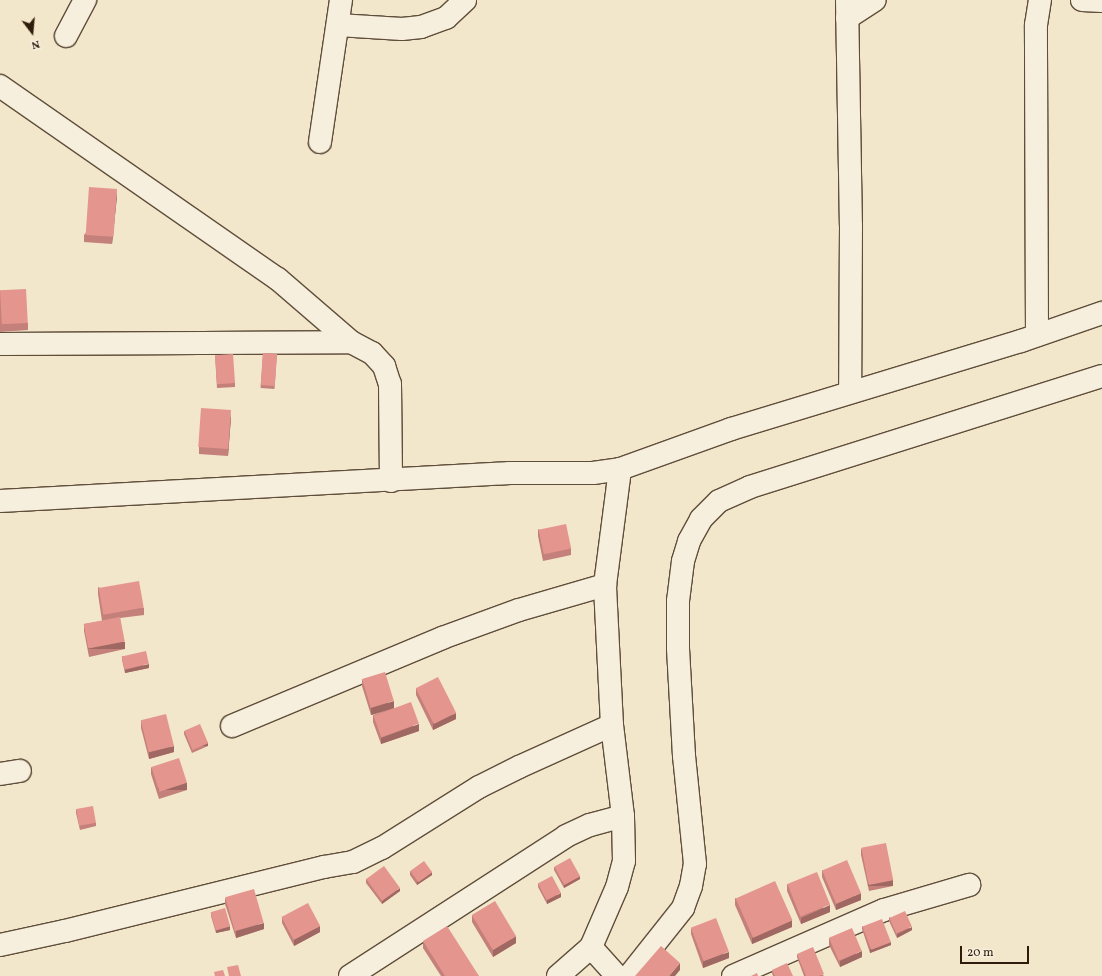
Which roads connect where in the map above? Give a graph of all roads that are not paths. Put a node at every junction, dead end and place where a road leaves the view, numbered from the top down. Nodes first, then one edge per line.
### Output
1 (85, 0) edge
2 (341, 0) edge
3 (466, 0) edge
4 (876, 0) edge
5 (1040, 0) edge
6 (1082, 0) edge
7 (1102, 1) edge
8 (847, 9) edge
9 (338, 25) junction
10 (66, 36) dead end
11 (0, 86) edge
12 (320, 142) dead end
13 (1102, 313) edge
14 (1037, 335) junction
15 (351, 342) junction
16 (0, 344) edge
17 (1102, 376) edge
18 (850, 392) junction
19 (620, 469) junction
20 (391, 481) junction
21 (0, 501) edge
22 (605, 585) junction
23 (232, 726) dead end
24 (612, 726) junction
25 (623, 816) junction
26 (970, 885) dead end
27 (0, 945) edge
28 (610, 965) edge
29 (350, 976) edge
30 (558, 976) edge
31 (733, 976) edge

1 - 10 street
2 - 9 street
3 - 9 street
4 - 8 street
5 - 14 street
6 - 7 street
8 - 18 street
9 - 12 street
11 - 15 street
13 - 14 street
14 - 18 street
15 - 16 street
15 - 20 street
17 - 28 street
18 - 19 street
19 - 20 street
19 - 22 street
20 - 21 street
22 - 23 street
22 - 24 street
24 - 25 street
24 - 27 street
25 - 28 street
25 - 29 street
26 - 31 street
28 - 30 street

